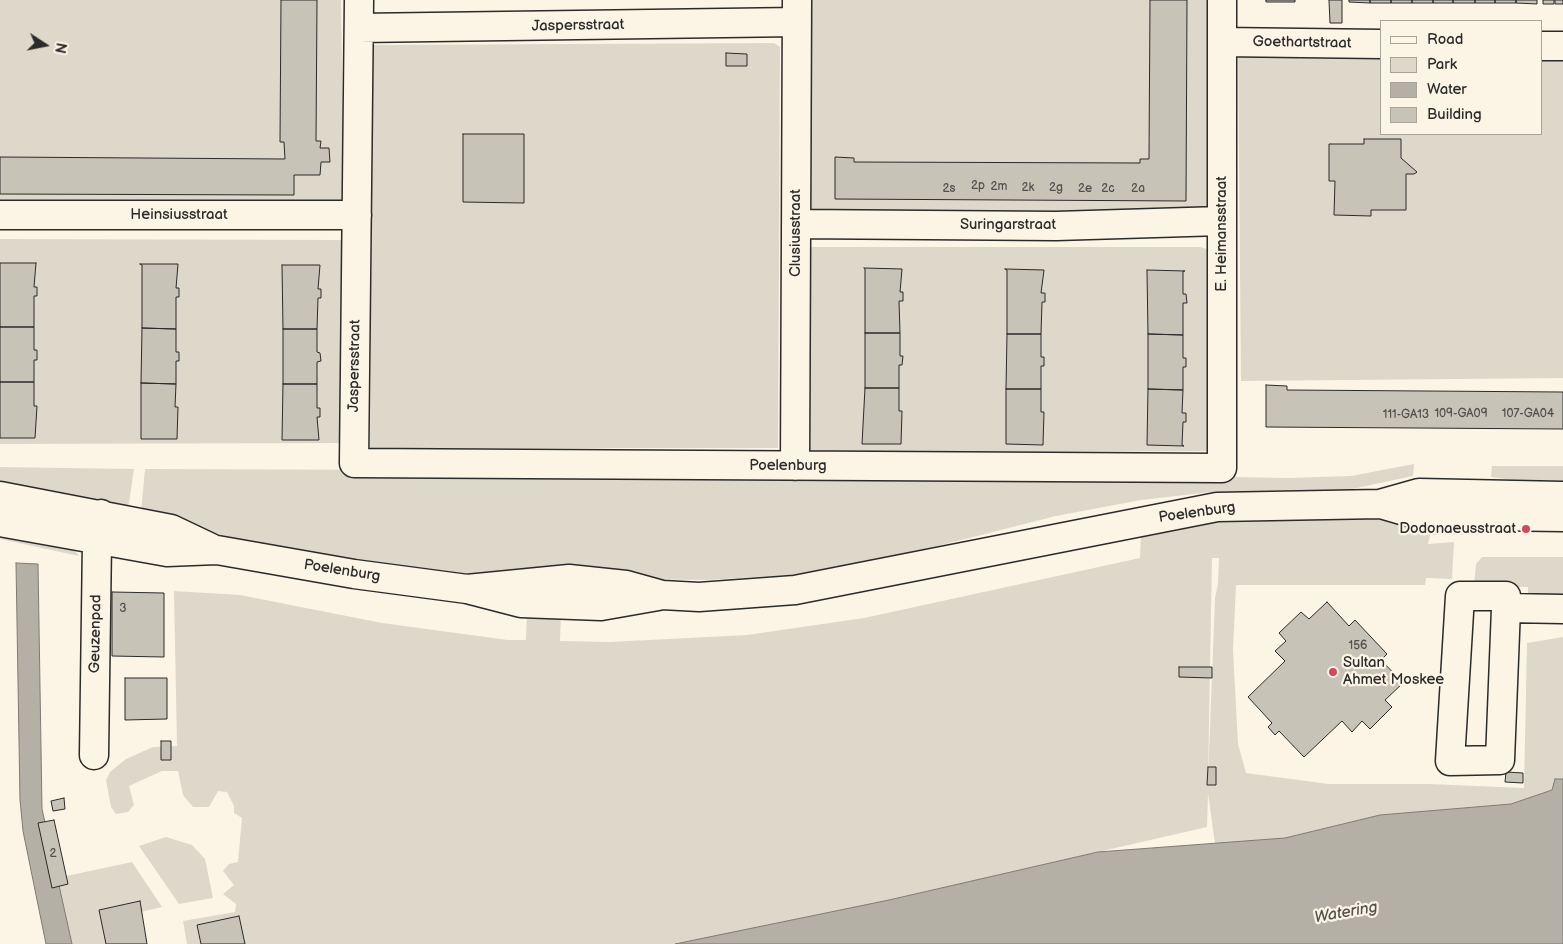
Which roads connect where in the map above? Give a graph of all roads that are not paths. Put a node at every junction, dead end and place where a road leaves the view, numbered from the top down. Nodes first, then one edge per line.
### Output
1 (360, 0) edge
2 (1222, 0) edge
3 (797, 11) edge
4 (359, 28) junction
5 (1222, 42) junction
6 (1380, 44) edge
7 (1543, 46) edge
8 (1563, 46) edge
9 (0, 215) edge
10 (357, 215) junction
11 (1221, 222) junction
12 (796, 224) junction
13 (354, 464) joint
14 (795, 466) junction
15 (1222, 468) joint
16 (0, 496) edge
17 (1563, 496) edge
18 (1380, 504) junction
19 (101, 514) junction
20 (1563, 517) edge
21 (0, 522) edge
22 (97, 541) junction
23 (217, 550) junction
24 (1506, 608) junction
25 (1563, 609) edge
26 (94, 755) dead end

1 - 4 street, Jaspersstraat
2 - 5 street, E. Heimansstraat
3 - 4 street, Jaspersstraat
3 - 12 street, Clusiusstraat
4 - 10 street, Jaspersstraat
5 - 6 street, Goethartstraat
5 - 11 street, E. Heimansstraat
7 - 8 street
9 - 10 street, Heinsiusstraat
10 - 13 street, Jaspersstraat
11 - 12 street, Suringarstraat
11 - 15 street, E. Heimansstraat
12 - 14 street, Clusiusstraat
13 - 14 street, Poelenburg
14 - 15 street, Poelenburg
16 - 19 street, Poelenburg
17 - 18 street, Poelenburg
18 - 20 street, Poelenburg
18 - 23 street, Poelenburg
19 - 22 street, Geuzenpad
19 - 23 street, Poelenburg
21 - 22 street, Poelenburg
22 - 23 street, Poelenburg
22 - 26 street, Geuzenpad
24 - 24 street
24 - 25 street

